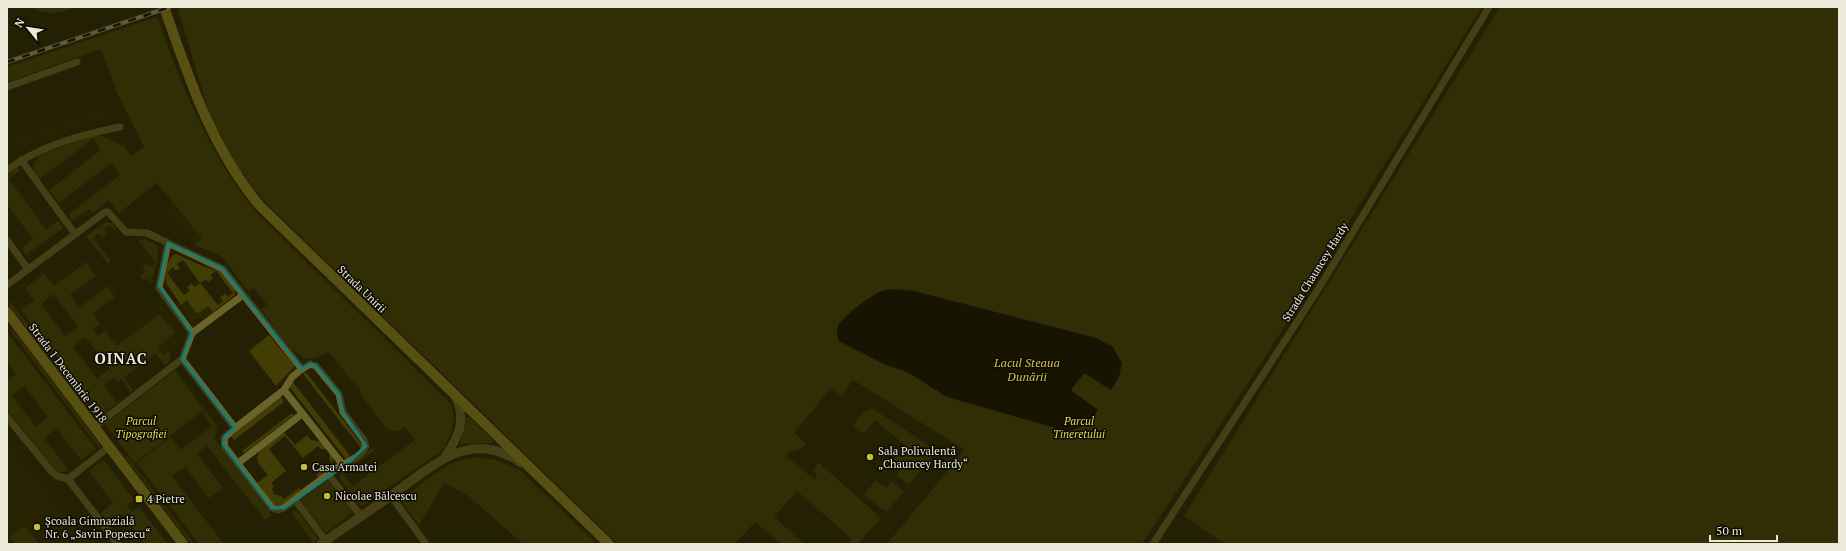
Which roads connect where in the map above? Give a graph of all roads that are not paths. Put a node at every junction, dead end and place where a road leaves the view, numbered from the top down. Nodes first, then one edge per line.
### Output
1 (164, 7) edge
2 (1489, 7) edge
3 (78, 62) dead end
4 (7, 87) edge
5 (120, 127) dead end
6 (20, 160) junction
7 (7, 170) edge
8 (75, 234) junction
9 (7, 240) edge
10 (168, 242) junction
11 (28, 269) junction
12 (7, 285) edge
13 (243, 295) junction
14 (8, 317) edge
15 (192, 333) junction
16 (182, 359) junction
17 (302, 369) junction
18 (284, 390) junction
19 (455, 396) junction
20 (302, 414) junction
21 (7, 417) edge
22 (94, 427) junction
23 (235, 428) junction
24 (109, 447) junction
25 (445, 457) junction
26 (238, 463) junction
27 (343, 465) junction
28 (531, 470) junction
29 (328, 474) junction
30 (68, 478) junction
31 (391, 496) junction
32 (295, 500) junction
33 (361, 516) junction
34 (324, 542) edge
35 (118, 544) edge
36 (183, 544) edge
37 (426, 544) edge
38 (609, 544) edge
39 (1153, 544) edge

1 - 19 main road, Strada Unirii
2 - 39 street, Strada Chauncey Hardy
3 - 4 street
5 - 6 street
6 - 7 street
6 - 8 street
8 - 10 street
8 - 11 street
9 - 11 street
10 - 13 street
10 - 15 street
11 - 12 street
13 - 15 street
13 - 17 street
14 - 22 main road, Strada 1 Decembrie 1918
15 - 16 street
16 - 22 street
16 - 23 street
17 - 18 street
17 - 27 street
18 - 20 street
18 - 23 street
19 - 25 street
19 - 28 main road, Strada Unirii
20 - 26 street
20 - 27 street
21 - 30 street
22 - 24 main road, Strada 1 Decembrie 1918
23 - 26 street
24 - 30 street
24 - 36 main road, Strada 1 Decembrie 1918
25 - 28 street
25 - 31 street
26 - 32 street
27 - 29 street
28 - 38 main road, Strada Unirii
29 - 32 street
29 - 33 street
30 - 35 street
31 - 33 street
31 - 37 street
32 - 34 street
33 - 34 street

